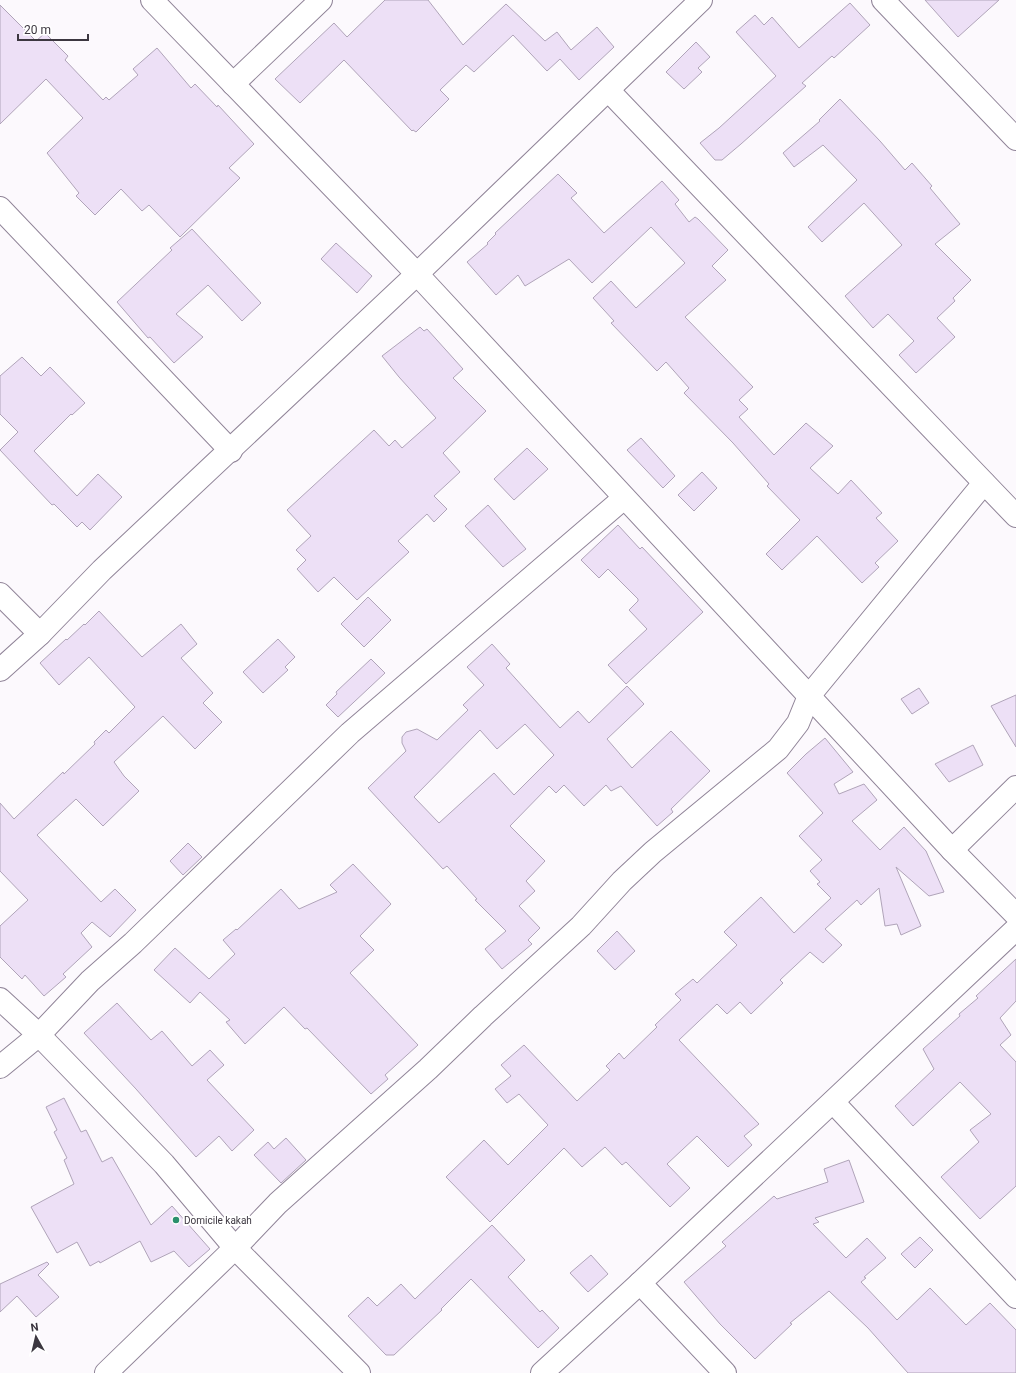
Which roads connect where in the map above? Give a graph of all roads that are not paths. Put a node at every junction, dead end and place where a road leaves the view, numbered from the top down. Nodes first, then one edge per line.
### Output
1 (152, 0) edge
2 (321, 0) edge
3 (701, 0) edge
4 (883, 0) edge
5 (233, 84) junction
6 (608, 90) junction
7 (1016, 139) edge
8 (0, 208) edge
9 (417, 274) junction
10 (231, 451) junction
11 (984, 483) junction
12 (624, 498) junction
13 (1016, 516) edge
14 (0, 594) edge
15 (40, 634) junction
16 (0, 670) edge
17 (809, 696) junction
18 (1016, 787) edge
19 (952, 850) junction
20 (1016, 914) edge
21 (1016, 929) edge
22 (0, 998) edge
23 (39, 1035) junction
24 (0, 1067) edge
25 (833, 1102) junction
26 (235, 1248) junction
27 (640, 1283) junction
28 (1016, 1297) edge
29 (106, 1373) edge
30 (359, 1373) edge
31 (542, 1373) edge
32 (725, 1373) edge

1 - 5 street
2 - 5 street
3 - 6 street
4 - 7 street
5 - 9 street
6 - 9 street
6 - 11 street
8 - 10 street
9 - 10 street
9 - 12 street
10 - 15 street
11 - 13 street
11 - 17 street
12 - 17 street
12 - 23 street
14 - 15 street
15 - 16 street
17 - 19 street
17 - 26 street
18 - 19 street
19 - 20 street
21 - 25 street
22 - 23 street
23 - 24 street
23 - 26 street
25 - 27 street
25 - 28 street
26 - 29 street
26 - 30 street
27 - 31 street
27 - 32 street

